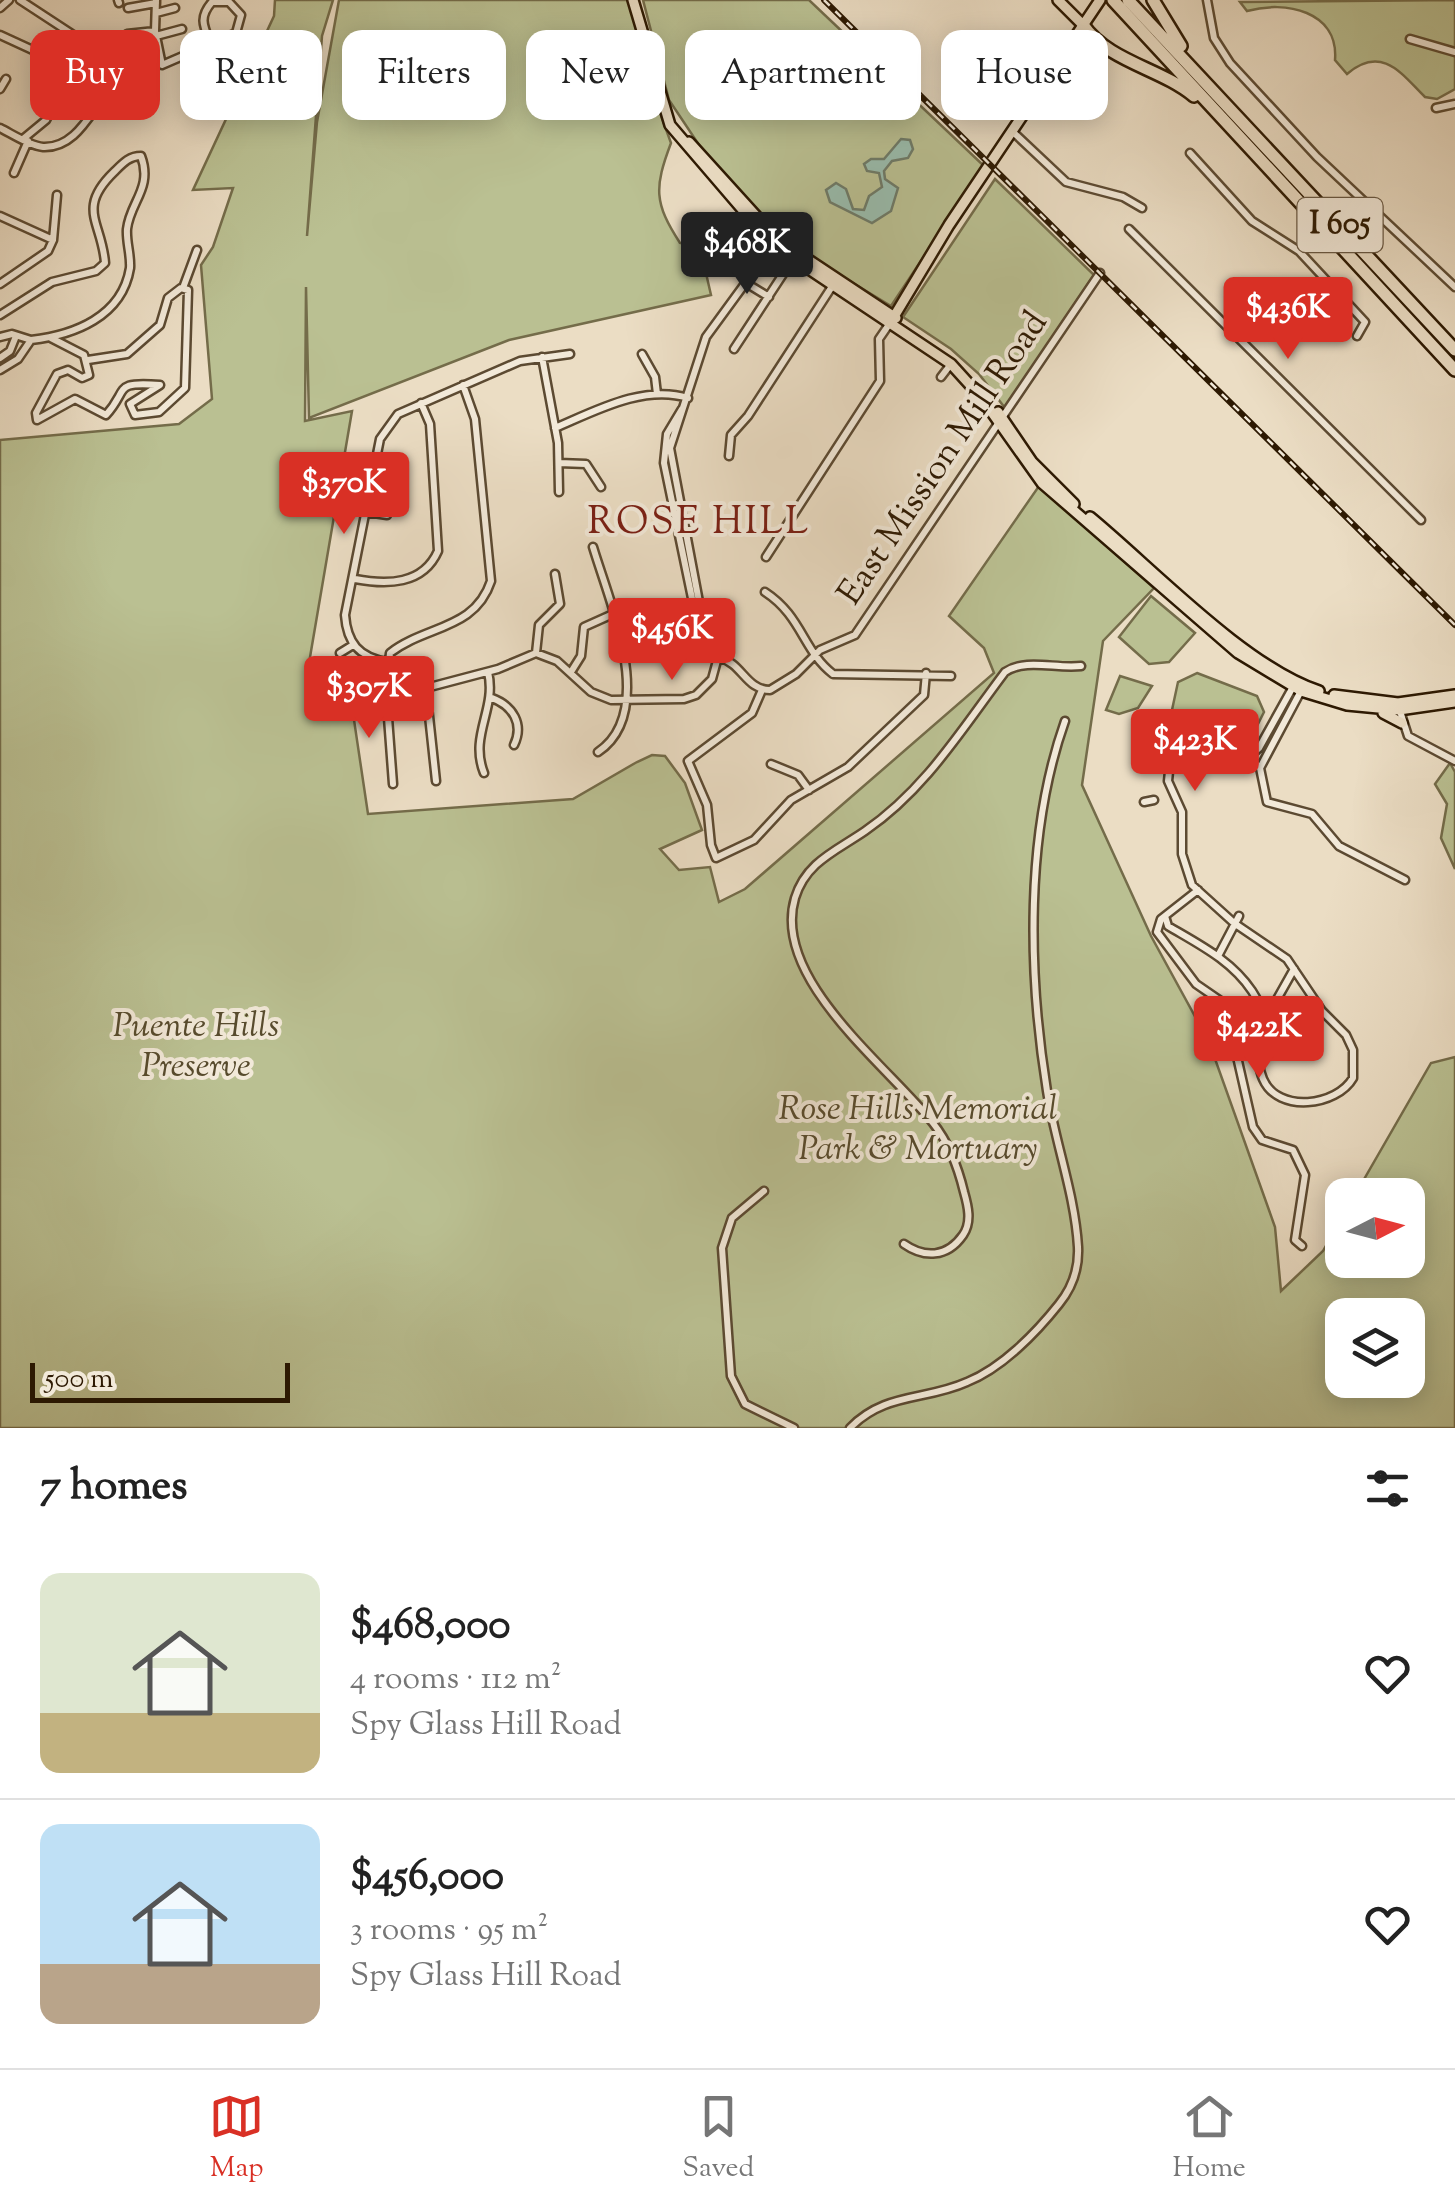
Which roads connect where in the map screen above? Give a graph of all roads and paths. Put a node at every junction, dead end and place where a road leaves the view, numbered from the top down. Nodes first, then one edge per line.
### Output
1 (9, 0) edge
2 (20, 0) edge
3 (635, 0) edge
4 (1058, 0) edge
5 (1117, 0) edge
6 (1128, 0) edge
7 (1153, 0) edge
8 (1207, 0) edge
9 (1099, 2) edge
10 (141, 3) edge
11 (156, 5) edge
12 (0, 8) edge
13 (128, 8) dead end
14 (175, 8) dead end
15 (1083, 24) junction
16 (182, 28) dead end
17 (66, 30) edge
18 (160, 33) edge
19 (0, 35) edge
20 (1410, 39) dead end
21 (210, 42) joint
22 (30, 49) edge
23 (1455, 52) edge
24 (160, 54) edge
25 (180, 56) edge
26 (1182, 56) junction
27 (6, 79) dead end
28 (0, 90) edge
29 (1223, 101) junction
30 (1455, 104) edge
31 (1436, 108) dead end
32 (46, 120) edge
33 (91, 120) edge
34 (0, 128) edge
35 (1013, 132) junction
36 (1242, 139) junction
37 (25, 140) junction
38 (1190, 153) dead end
39 (14, 173) dead end
40 (57, 195) dead end
41 (1142, 208) dead end
42 (0, 216) edge
43 (1128, 230) dead end
44 (54, 240) junction
45 (775, 242) junction
46 (197, 250) dead end
47 (788, 268) dead end
48 (1100, 273) dead end
49 (746, 283) junction
50 (835, 283) junction
51 (0, 284) edge
52 (1455, 287) edge
53 (183, 288) junction
54 (769, 297) junction
55 (906, 300) junction
56 (878, 306) junction
57 (0, 315) edge
58 (892, 320) junction
59 (16, 336) junction
60 (1356, 336) dead end
61 (0, 337) edge
62 (51, 338) junction
63 (31, 340) junction
64 (734, 349) dead end
65 (570, 354) dead end
66 (642, 354) dead end
67 (542, 357) junction
68 (0, 358) edge
69 (88, 360) junction
70 (1455, 360) edge
71 (950, 366) junction
72 (0, 370) edge
73 (463, 385) junction
74 (657, 394) junction
75 (688, 398) junction
76 (420, 403) junction
77 (1001, 423) junction
78 (555, 428) junction
79 (729, 456) dead end
80 (558, 462) junction
81 (374, 469) junction
82 (394, 473) dead end
83 (1039, 480) junction
84 (601, 487) dead end
85 (559, 492) dead end
86 (1066, 496) junction
87 (367, 512) junction
88 (386, 515) dead end
89 (1421, 520) dead end
90 (593, 547) dead end
91 (766, 558) dead end
92 (555, 574) dead end
93 (355, 580) junction
94 (765, 592) dead end
95 (613, 614) junction
96 (352, 645) junction
97 (340, 653) dead end
98 (536, 653) junction
99 (813, 654) junction
100 (720, 658) junction
101 (386, 662) junction
102 (1081, 666) dead end
103 (488, 672) junction
104 (570, 672) junction
105 (926, 673) junction
106 (952, 676) dead end
107 (1298, 686) junction
108 (426, 688) junction
109 (762, 690) junction
110 (386, 692) junction
111 (492, 698) junction
112 (1455, 699) edge
113 (626, 702) junction
114 (1357, 706) junction
115 (1398, 707) junction
116 (1065, 722) dead end
117 (1402, 723) junction
118 (514, 745) dead end
119 (598, 752) dead end
120 (1455, 761) edge
121 (1255, 762) junction
122 (771, 764) dead end
123 (484, 772) dead end
124 (436, 781) dead end
125 (393, 784) dead end
126 (809, 790) junction
127 (1154, 800) dead end
128 (1144, 802) dead end
129 (1405, 880) dead end
130 (1198, 890) junction
131 (1165, 916) junction
132 (1237, 920) junction
133 (1218, 956) junction
134 (1294, 968) junction
135 (1267, 1017) junction
136 (764, 1192) dead end
137 (904, 1244) dead end
138 (1302, 1246) dead end
139 (794, 1428) edge
140 (850, 1428) edge

1 - 12 street
2 - 17 street
3 - 45 main road
4 - 15 main road
5 - 36 highway, I 605
5 - 70 highway
6 - 26 highway, I 605
7 - 29 highway
8 - 52 street
9 - 15 main road
10 - 11 street
10 - 13 street
11 - 14 street
15 - 35 main road
15 - 36 highway
16 - 18 street
19 - 22 street
20 - 23 street
21 - 21 street
24 - 25 street
26 - 29 highway, I 605
26 - 70 highway
27 - 28 street
29 - 70 highway, I 605
30 - 31 street
32 - 37 street
33 - 37 street
34 - 37 street
35 - 41 street
35 - 55 main road
36 - 70 highway, I 605
37 - 39 street
38 - 60 street
40 - 44 street
42 - 44 street
43 - 89 street
44 - 51 street
45 - 49 street
45 - 50 main road
46 - 53 street
47 - 54 street
48 - 77 street, East Mission Mill Road
49 - 54 street
49 - 75 street
50 - 56 main road
50 - 58 main road
50 - 79 street
53 - 69 street
53 - 69 street
54 - 64 street
55 - 56 main road
55 - 58 main road
56 - 58 main road
57 - 62 street
58 - 71 main road
58 - 71 main road
58 - 91 street
59 - 61 street
59 - 63 street
59 - 68 street
62 - 63 street
62 - 69 street
63 - 72 street
65 - 67 street
66 - 74 street
67 - 73 street
67 - 78 street
71 - 77 main road
73 - 76 street
73 - 101 street
74 - 75 street
74 - 78 street
75 - 100 street
76 - 81 street
76 - 93 street
77 - 83 main road
77 - 86 main road
77 - 99 street, East Mission Mill Road
78 - 80 street
80 - 84 street
80 - 85 street
81 - 82 street
81 - 87 street
83 - 86 main road
83 - 107 main road
86 - 107 main road
87 - 88 street
87 - 93 street
90 - 95 street
92 - 98 street
93 - 96 street
94 - 99 street
95 - 104 street
95 - 113 street
96 - 97 street
96 - 101 street
98 - 103 street
98 - 104 street
99 - 105 street
99 - 109 street, East Mission Mill Road
100 - 109 street
100 - 113 street
101 - 110 street
102 - 137 street
103 - 108 street
103 - 111 street
104 - 113 street
105 - 106 street
105 - 126 street
107 - 114 main road
107 - 115 main road
107 - 121 street
107 - 121 street
108 - 110 street
108 - 124 street
109 - 126 street, East Mission Mill Road
110 - 125 street
111 - 118 street
111 - 123 street
112 - 115 main road
113 - 119 street
114 - 115 main road
114 - 117 main road
115 - 117 street
116 - 140 street
117 - 120 street
121 - 129 street
121 - 130 street
122 - 126 street
127 - 128 street
130 - 131 street
130 - 132 street
131 - 133 street
131 - 138 street
132 - 133 street
132 - 134 street
133 - 135 street
134 - 135 street
134 - 135 street
136 - 139 street

